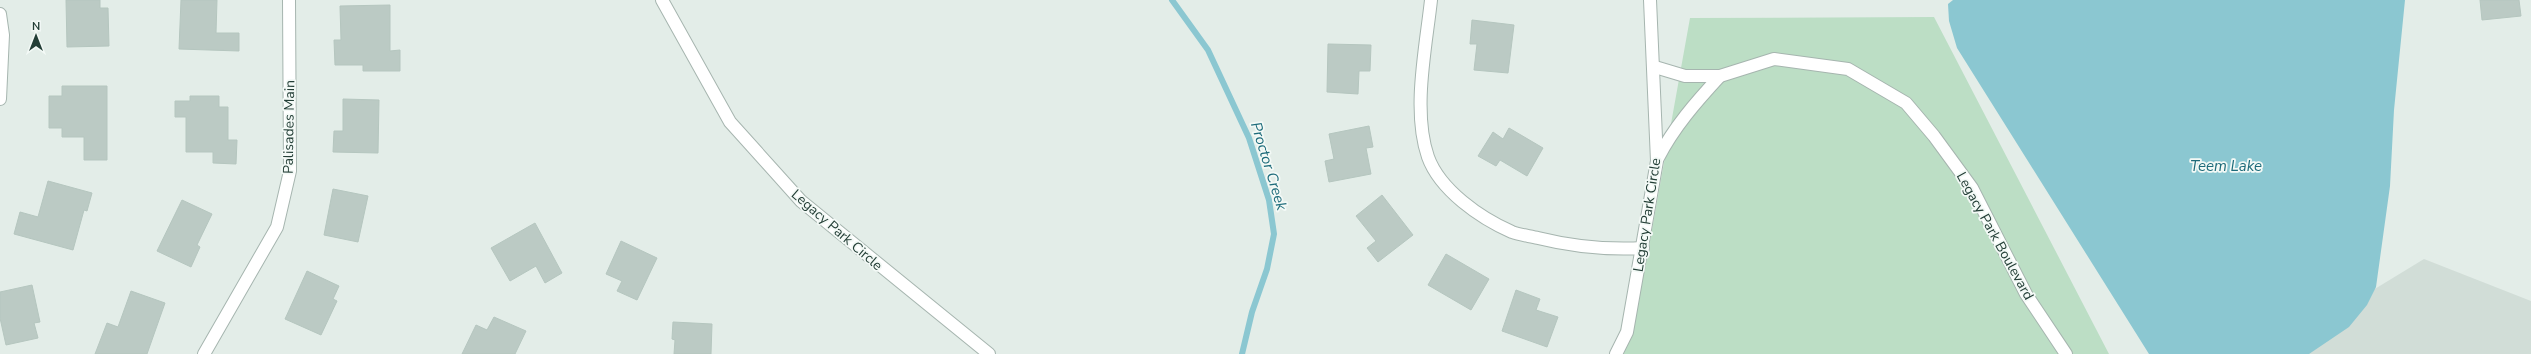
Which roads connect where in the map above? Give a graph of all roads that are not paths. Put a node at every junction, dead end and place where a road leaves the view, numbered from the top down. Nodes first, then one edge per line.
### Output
1 (289, 0) edge
2 (662, 0) edge
3 (1431, 0) edge
4 (1650, 0) edge
5 (0, 14) edge
6 (1654, 67) junction
7 (1720, 76) junction
8 (0, 99) edge
9 (1657, 161) junction
10 (1643, 248) junction
11 (204, 354) edge
12 (989, 354) edge
13 (1616, 354) edge
14 (2066, 354) edge

1 - 11 street, Palisades Main
2 - 12 street, Legacy Park Circle
3 - 10 street
4 - 6 street, Legacy Park Circle
5 - 8 street
6 - 7 street, Legacy Park Boulevard
6 - 9 street, Legacy Park Circle
7 - 9 street
7 - 14 street, Legacy Park Boulevard
9 - 10 street, Legacy Park Circle
10 - 13 street, Legacy Park Circle

